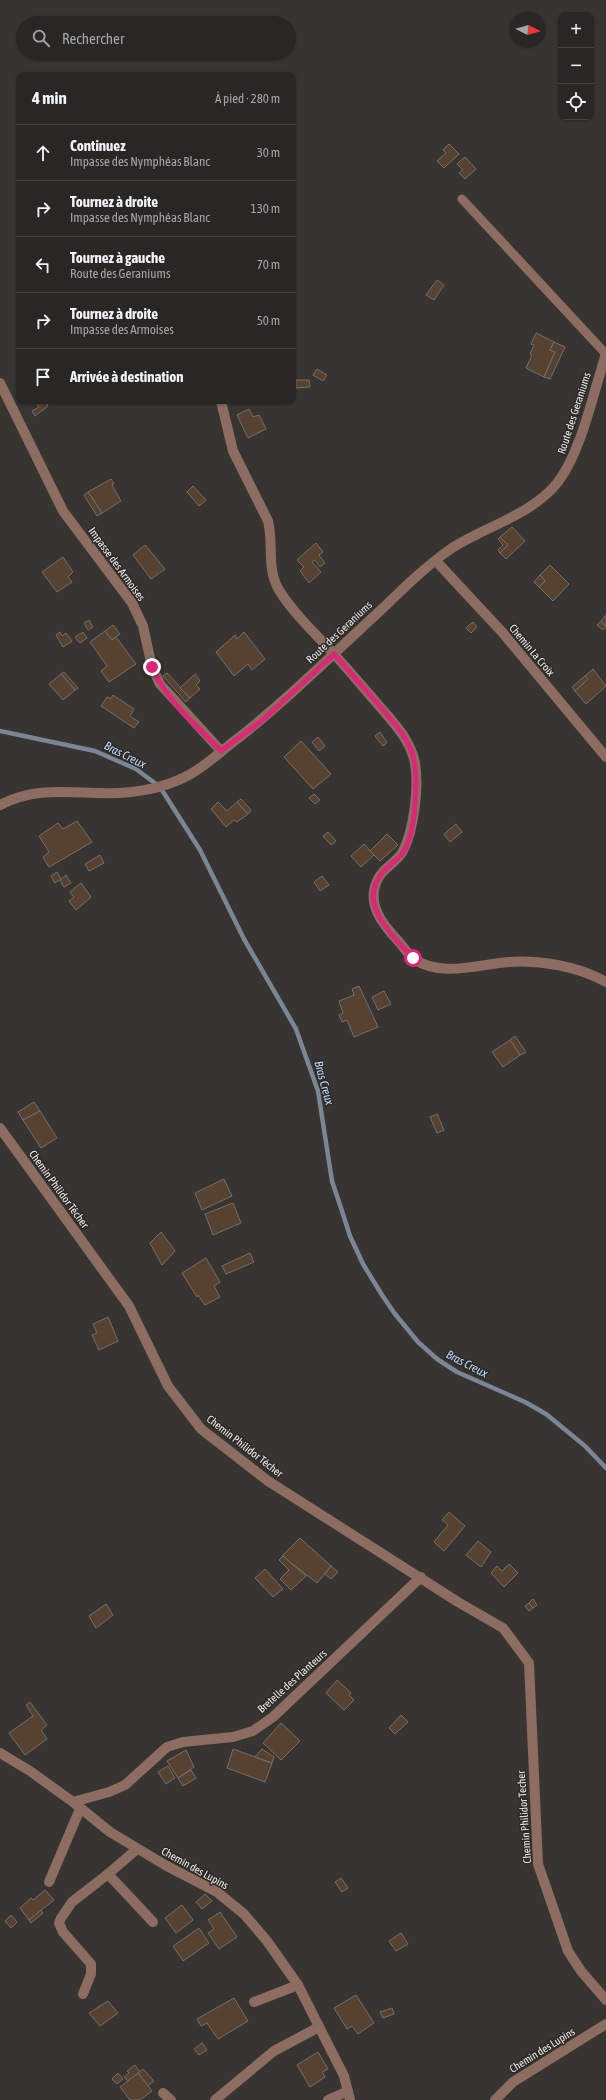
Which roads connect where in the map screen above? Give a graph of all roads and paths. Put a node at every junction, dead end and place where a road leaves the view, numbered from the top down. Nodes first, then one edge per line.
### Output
1 (462, 199) dead end
2 (606, 354) edge
3 (0, 383) edge
4 (222, 404) edge
5 (436, 561) junction
6 (334, 654) junction
7 (221, 751) junction
8 (606, 757) edge
9 (0, 805) edge
10 (606, 982) edge
11 (0, 1128) edge
12 (421, 1577) junction
13 (531, 1711) joint
14 (0, 1753) edge
15 (76, 1806) junction
16 (137, 1849) junction
17 (108, 1874) junction
18 (49, 1882) dead end
19 (153, 1922) dead end
20 (298, 1985) junction
21 (83, 1994) dead end
22 (606, 2000) edge
23 (254, 2002) dead end
24 (606, 2024) edge
25 (319, 2028) junction
26 (162, 2093) dead end
27 (349, 2096) edge
28 (171, 2100) edge
29 (215, 2100) edge
30 (328, 2100) edge
31 (495, 2100) edge

1 - 2 lane
2 - 5 street, Route des Geraniums
3 - 7 street, Impasse des Armoises
4 - 6 street
5 - 6 street, Route des Geraniums
5 - 8 street, Chemin La Croix
6 - 7 street, Route des Geraniums
6 - 10 street
7 - 9 street, Route des Geraniums
11 - 12 street, Chemin Philidor Técher
12 - 13 street, Chemin Philidor Técher
12 - 15 street, Bretelle des Planteurs
13 - 22 street, Chemin Philidor Techer
14 - 15 street, Chemin des Lupins
15 - 16 street, Chemin des Lupins
15 - 18 street
16 - 17 street
16 - 20 street, Chemin des Lupins
17 - 19 street
17 - 21 street
20 - 23 street
20 - 25 street, Chemin des Lupins
24 - 31 street, Chemin des Lupins
25 - 27 street, Chemin des Lupins
25 - 29 street
26 - 28 street
27 - 30 street, Chemin des Lupins

